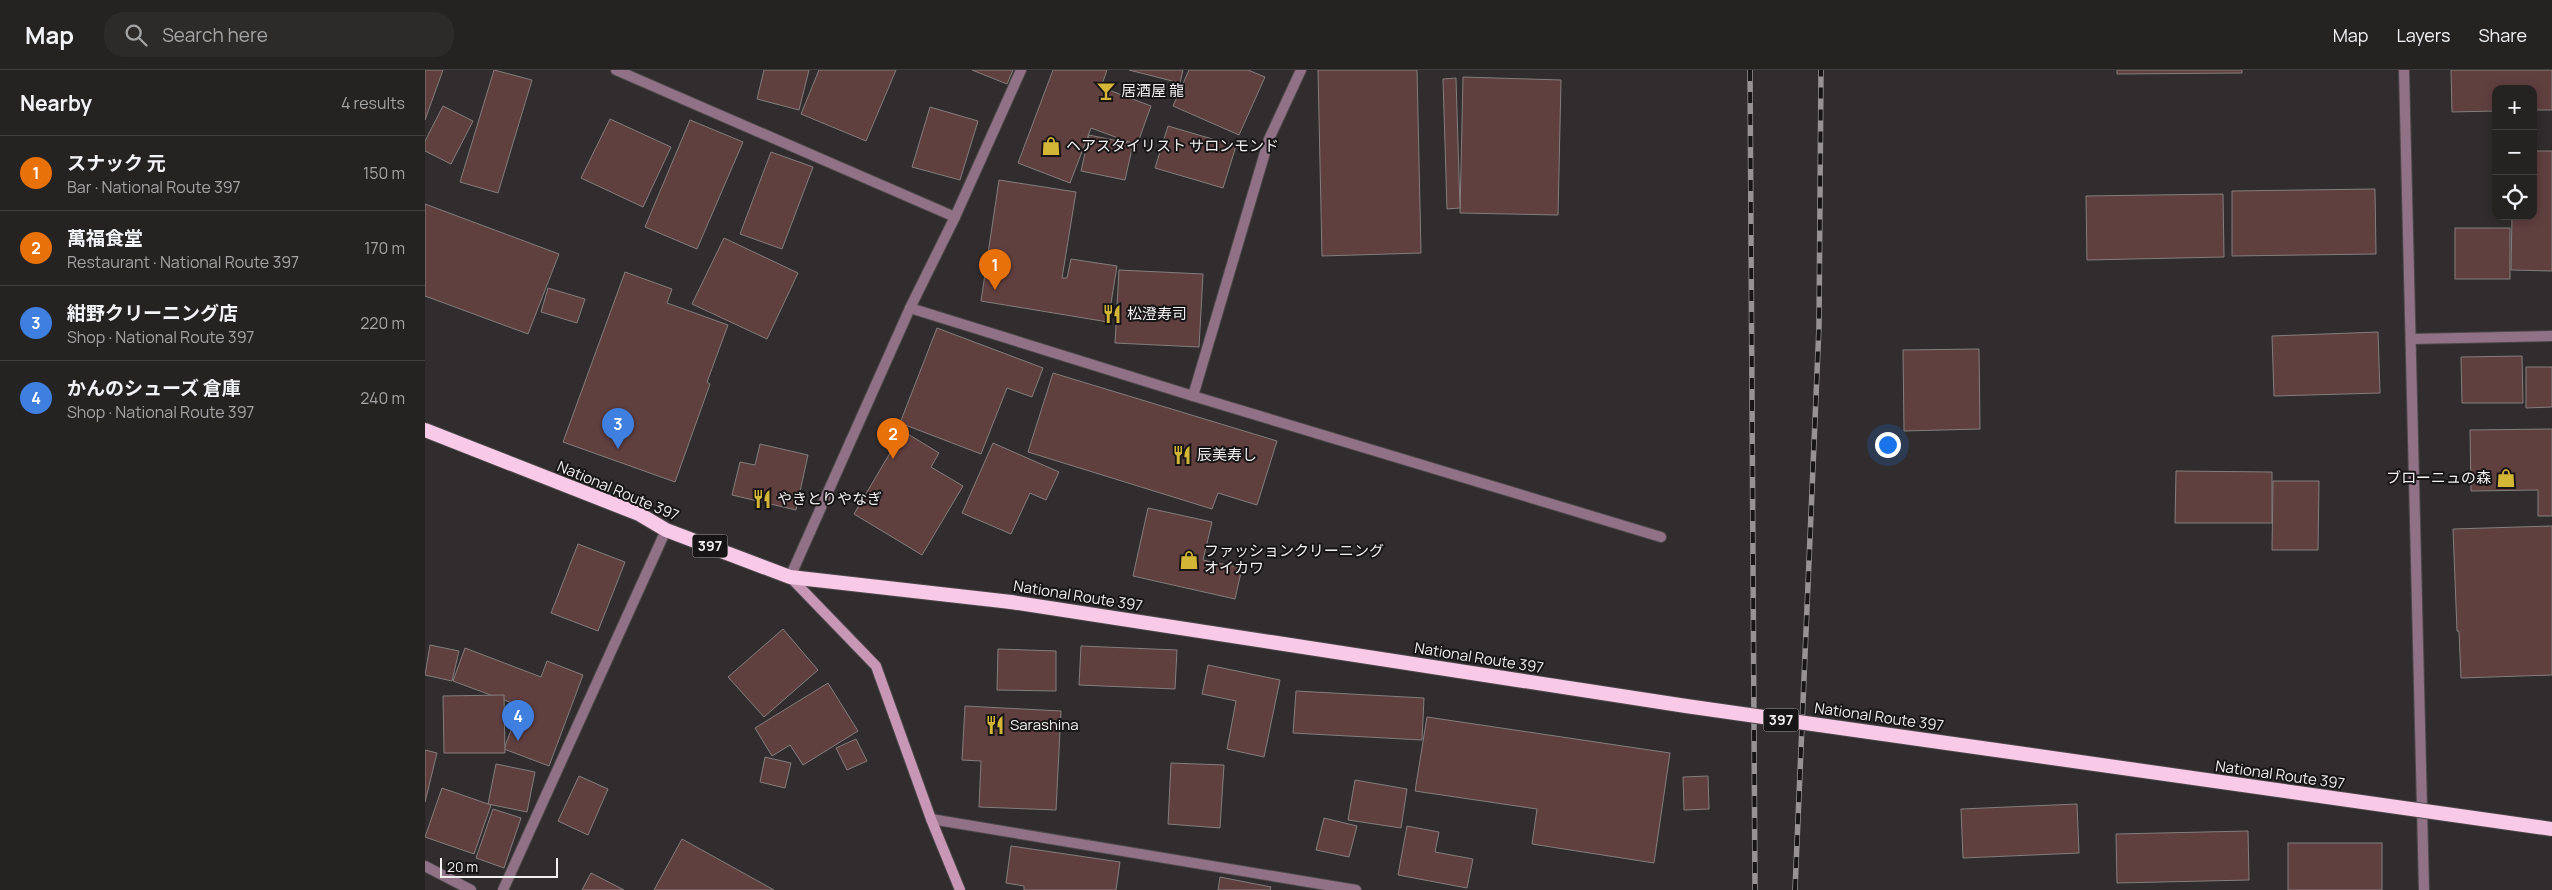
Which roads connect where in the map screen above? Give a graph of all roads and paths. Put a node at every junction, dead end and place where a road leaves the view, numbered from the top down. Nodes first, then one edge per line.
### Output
1 (616, 70) edge
2 (1021, 70) edge
3 (1301, 70) edge
4 (2404, 70) edge
5 (955, 217) junction
6 (910, 308) junction
7 (2552, 336) edge
8 (2411, 339) junction
9 (1193, 396) junction
10 (425, 430) edge
11 (666, 530) junction
12 (1661, 537) dead end
13 (791, 577) junction
14 (931, 819) junction
15 (2552, 829) edge
16 (425, 866) edge
17 (471, 890) edge
18 (503, 890) edge
19 (960, 890) edge
20 (1356, 890) edge
21 (2424, 890) edge

1 - 5 street
2 - 5 street
3 - 9 street
4 - 8 street
5 - 6 street
6 - 9 street
6 - 13 street
7 - 8 street
8 - 21 street
9 - 12 street
10 - 11 highway, National Route 397 / 397
11 - 13 highway, National Route 397 / 397
11 - 18 street
13 - 14 main road
13 - 15 highway, National Route 397 / 397, bridge
14 - 19 main road
14 - 20 street
16 - 17 street

